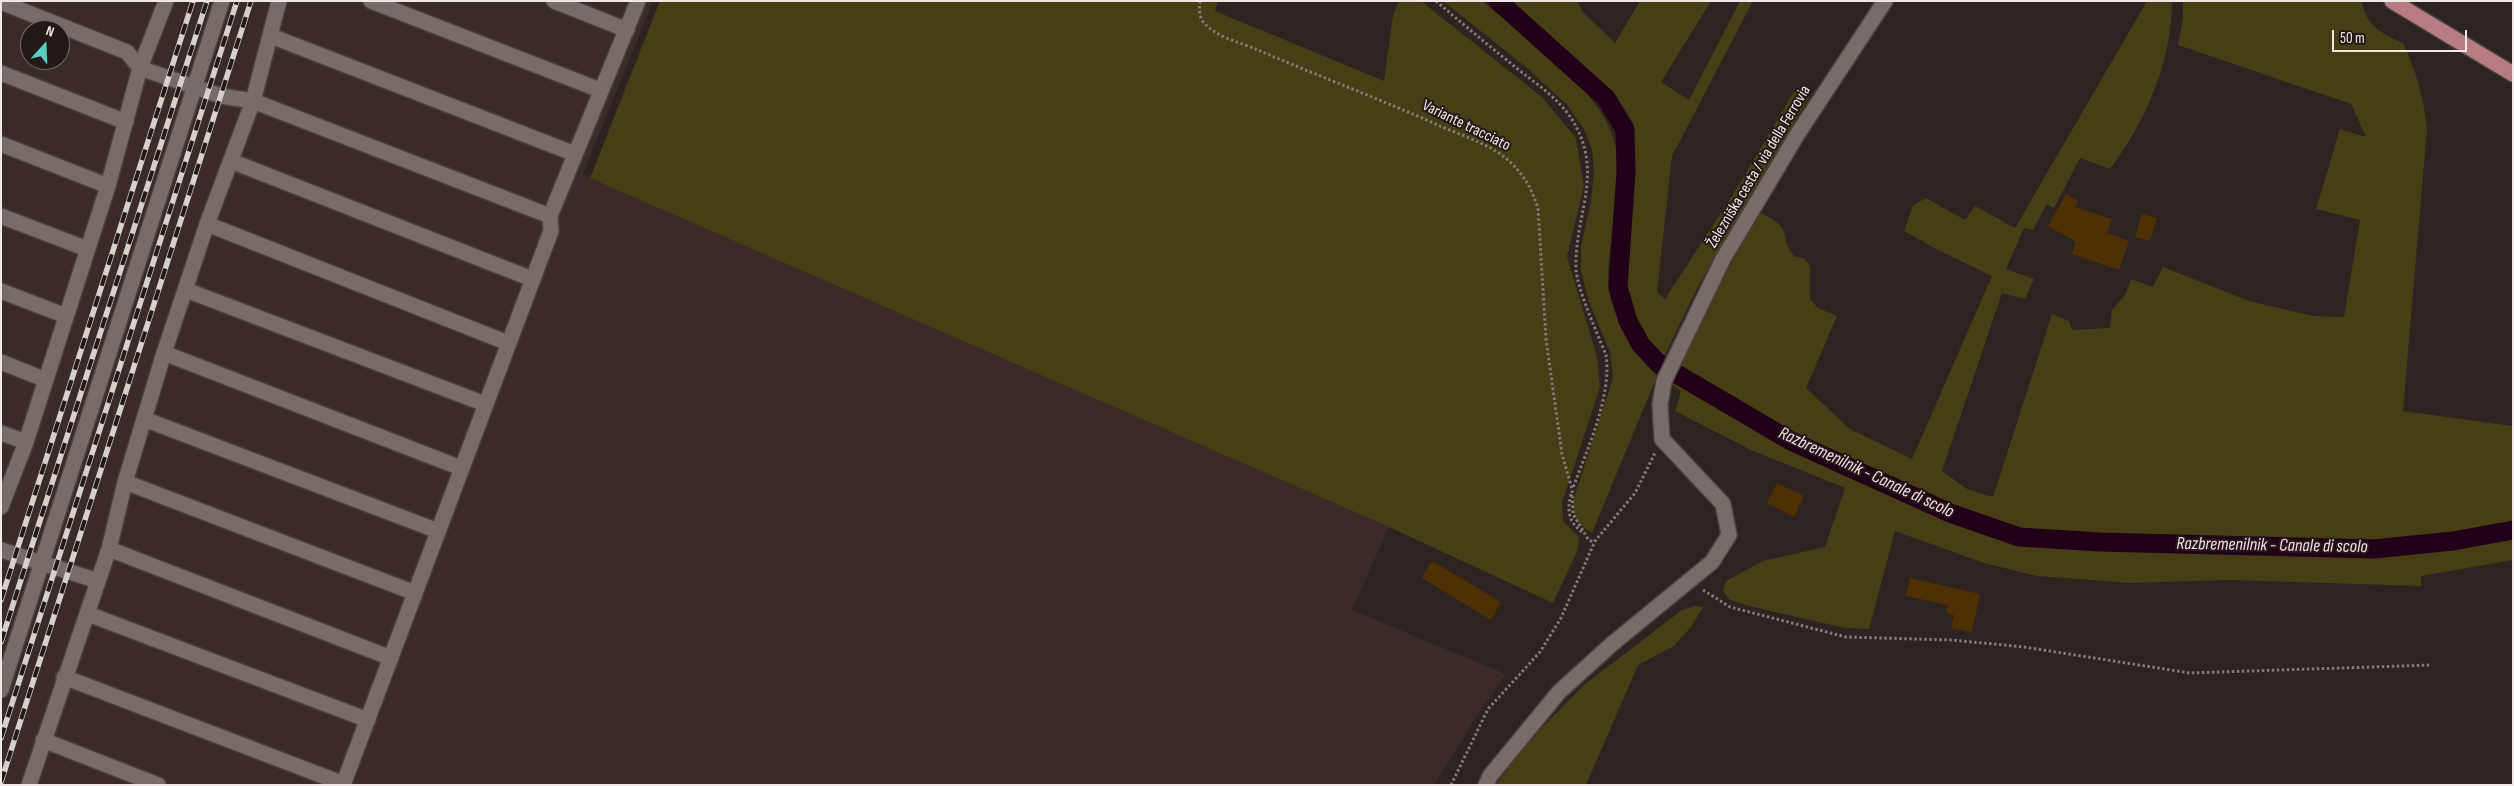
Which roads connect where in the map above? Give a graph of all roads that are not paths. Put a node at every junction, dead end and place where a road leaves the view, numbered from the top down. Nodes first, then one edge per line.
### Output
1 (166, 1) edge
2 (222, 1) edge
3 (279, 1) edge
4 (371, 1) edge
5 (554, 1) edge
6 (638, 1) edge
7 (1884, 1) edge
8 (2392, 1) edge
9 (1, 2) edge
10 (627, 30) junction
11 (271, 36) junction
12 (140, 68) junction
13 (1, 73) edge
14 (2513, 74) edge
15 (194, 87) junction
16 (600, 90) junction
17 (252, 101) junction
18 (126, 122) junction
19 (1, 144) edge
20 (575, 154) junction
21 (231, 161) junction
22 (108, 186) junction
23 (1, 216) edge
24 (550, 216) junction
25 (207, 224) junction
26 (87, 249) junction
27 (532, 278) junction
28 (1, 290) edge
29 (186, 290) junction
30 (66, 316) junction
31 (508, 343) junction
32 (164, 353) junction
33 (1, 362) edge
34 (46, 380) junction
35 (485, 404) junction
36 (144, 419) junction
37 (1, 433) edge
38 (26, 442) junction
39 (461, 468) junction
40 (125, 482) junction
41 (1, 506) edge
42 (438, 531) junction
43 (109, 549) junction
44 (1, 550) edge
45 (42, 562) junction
46 (98, 581) junction
47 (415, 593) junction
48 (88, 614) junction
49 (391, 658) junction
50 (64, 677) junction
51 (1, 690) edge
52 (368, 720) junction
53 (43, 740) junction
54 (343, 784) edge
55 (29, 785) edge
56 (158, 785) edge
57 (1486, 785) edge

1 - 12 street
2 - 15 street
3 - 11 street
4 - 16 street
5 - 10 street
6 - 10 street
7 - 57 street, Železniška cesta / via della Ferrovia
8 - 14 main road
9 - 12 street
10 - 16 street
11 - 17 street
11 - 20 street
12 - 15 street
12 - 18 street
13 - 18 street
15 - 17 street
15 - 45 street
16 - 20 street
17 - 21 street
17 - 24 street
18 - 22 street
19 - 22 street
20 - 24 street
21 - 25 street
21 - 27 street
22 - 26 street
23 - 26 street
24 - 27 street
25 - 29 street
25 - 31 street
26 - 30 street
27 - 31 street
28 - 30 street
29 - 32 street
29 - 35 street
30 - 34 street
31 - 35 street
32 - 36 street
32 - 39 street
33 - 34 street
34 - 38 street
35 - 39 street
36 - 40 street
36 - 42 street
37 - 38 street
38 - 41 street
39 - 42 street
40 - 43 street
40 - 47 street
42 - 47 street
43 - 46 street
43 - 49 street
44 - 45 street
45 - 46 street
45 - 51 street
46 - 48 street
47 - 49 street
48 - 50 street
48 - 52 street
49 - 52 street
50 - 53 street
50 - 54 street
52 - 54 street
53 - 55 street
53 - 56 street

